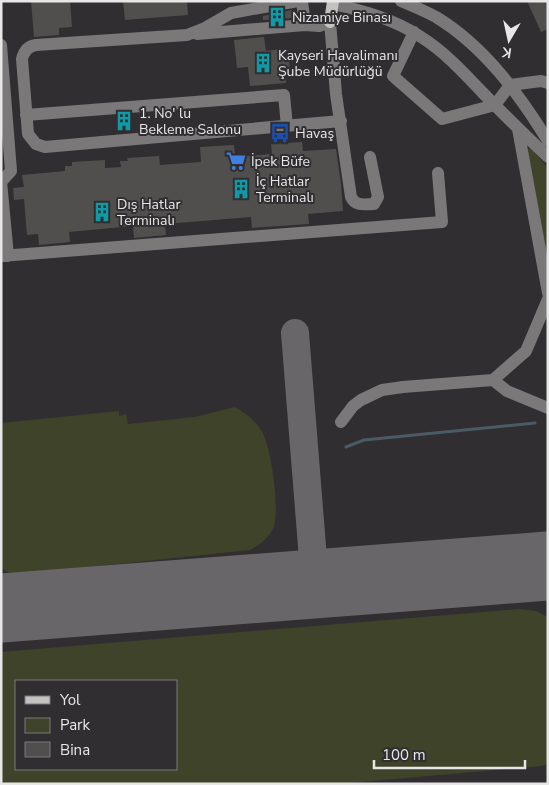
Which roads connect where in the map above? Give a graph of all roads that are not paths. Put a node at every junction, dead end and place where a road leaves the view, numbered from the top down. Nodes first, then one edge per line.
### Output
1 (300, 1) edge
2 (401, 1) edge
3 (329, 2) edge
4 (420, 5) edge
5 (330, 22) junction
6 (305, 25) junction
7 (414, 32) junction
8 (187, 35) junction
9 (1, 45) edge
10 (548, 83) edge
11 (510, 85) junction
12 (495, 105) junction
13 (26, 115) junction
14 (341, 121) junction
15 (4, 123) edge
16 (287, 126) junction
17 (518, 129) junction
18 (548, 141) edge
19 (370, 157) dead end
20 (548, 157) edge
21 (438, 173) dead end
22 (2, 181) edge
23 (5, 256) edge
24 (548, 293) edge
25 (548, 300) edge
26 (493, 380) junction
27 (548, 408) edge
28 (341, 422) dead end

1 - 6 lane
1 - 8 lane
2 - 4 lane
3 - 5 main road
3 - 7 lane
4 - 11 lane
5 - 6 lane
5 - 14 lane
6 - 8 lane
7 - 12 lane
7 - 12 lane
8 - 13 lane
9 - 15 lane
10 - 11 lane
11 - 12 lane
11 - 18 lane
12 - 17 lane
13 - 16 lane
13 - 16 lane
14 - 16 lane
14 - 19 lane
15 - 22 lane
17 - 20 lane
17 - 24 lane
21 - 23 lane
22 - 23 lane
25 - 26 lane
26 - 27 lane
26 - 28 lane

